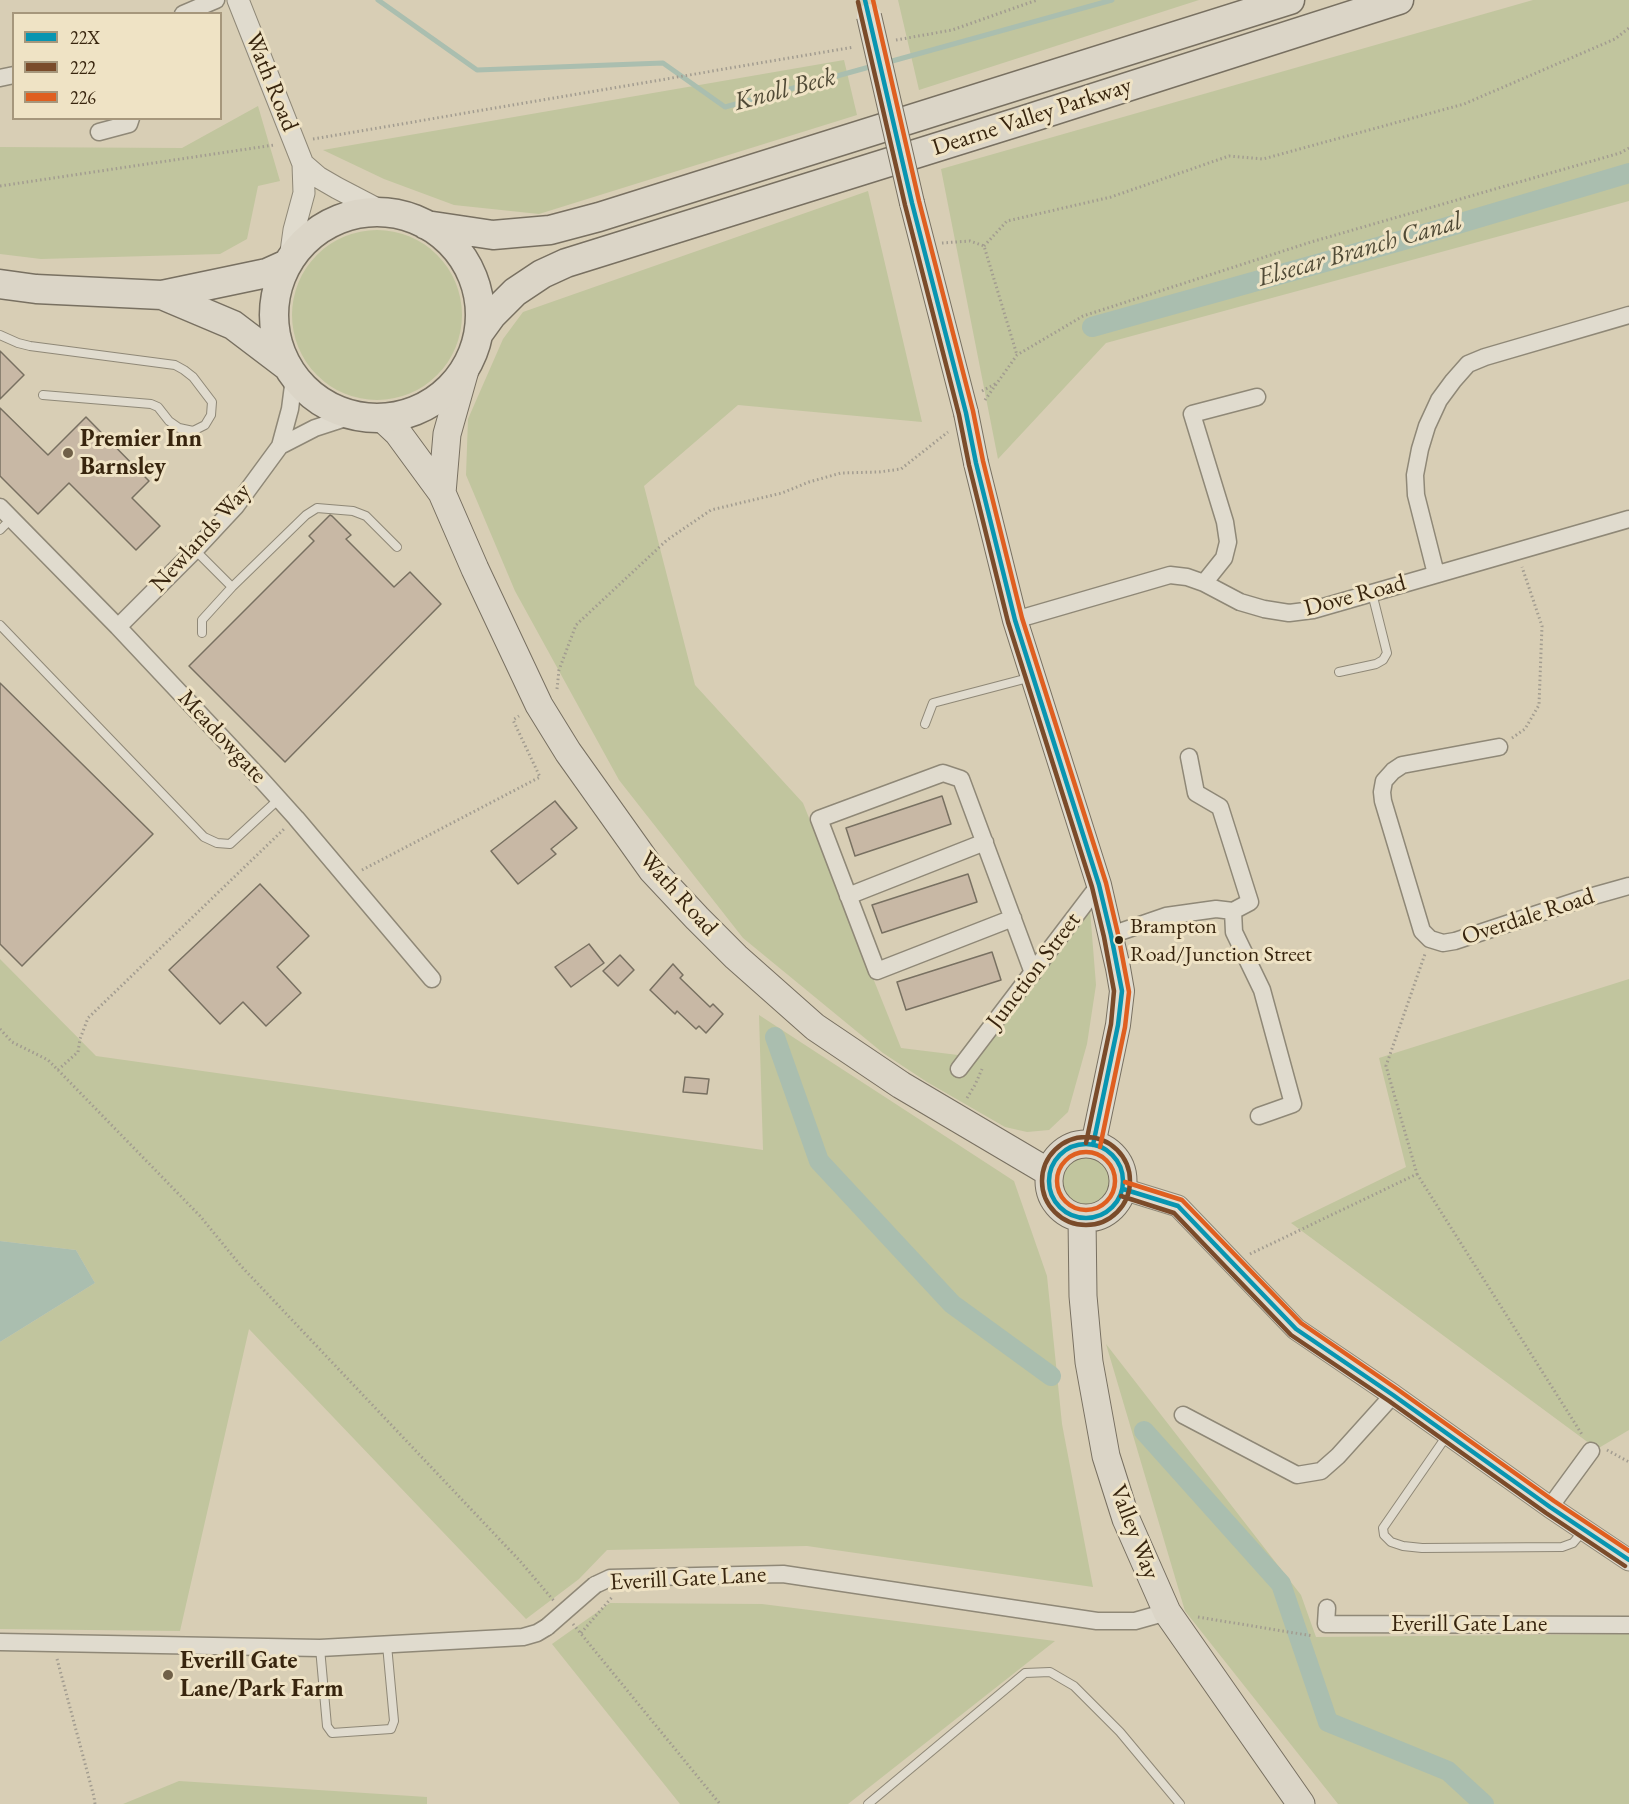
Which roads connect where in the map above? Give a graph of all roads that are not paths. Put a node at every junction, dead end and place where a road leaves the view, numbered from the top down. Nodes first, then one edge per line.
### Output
1 (216, 0) edge
2 (238, 0) edge
3 (1290, 0) edge
4 (1399, 0) edge
5 (867, 8) edge
6 (188, 12) edge
7 (130, 120) edge
8 (99, 132) dead end
9 (303, 164) junction
10 (383, 212) junction
11 (426, 225) junction
12 (288, 262) junction
13 (0, 284) edge
14 (162, 295) junction
15 (1629, 315) edge
16 (479, 333) junction
17 (0, 335) edge
18 (465, 370) junction
19 (291, 372) junction
20 (43, 395) dead end
21 (1257, 397) dead end
22 (352, 416) junction
23 (382, 418) junction
24 (280, 446) junction
25 (442, 493) junction
26 (4, 519) edge
27 (1629, 519) edge
28 (397, 547) dead end
29 (195, 550) junction
30 (1436, 574) junction
31 (1204, 584) junction
32 (232, 587) junction
33 (1372, 593) junction
34 (1014, 620) junction
35 (0, 625) edge
36 (118, 627) junction
37 (202, 633) dead end
38 (1339, 672) dead end
39 (1032, 677) junction
40 (925, 724) dead end
41 (1499, 747) road end
42 (1189, 757) dead end
43 (279, 799) junction
44 (984, 842) junction
45 (1099, 885) junction
46 (1629, 886) edge
47 (848, 896) junction
48 (1233, 911) junction
49 (1013, 918) junction
50 (1111, 936) junction
51 (1033, 973) junction
52 (432, 979) dead end
53 (983, 1067) road end
54 (1259, 1116) dead end
55 (1093, 1145) junction
56 (1050, 1173) junction
57 (1123, 1189) junction
58 (1082, 1218) junction
59 (1393, 1395) junction
60 (1184, 1415) dead end
61 (1448, 1434) junction
62 (1591, 1451) road end
63 (1550, 1507) junction
64 (1584, 1530) junction
65 (1629, 1560) edge
66 (1327, 1608) dead end
67 (1167, 1612) junction
68 (1629, 1625) edge
69 (0, 1642) edge
70 (387, 1645) junction
71 (320, 1648) junction
72 (868, 1804) edge
73 (1180, 1804) edge
74 (1301, 1804) edge

1 - 6 street
2 - 9 street, Wath Road
3 - 11 highway, Dearne Valley Parkway
4 - 16 highway, Dearne Valley Parkway
5 - 34 main road, bridge
7 - 8 street
9 - 10 street
9 - 12 street
10 - 11 highway
10 - 12 highway
11 - 16 highway
12 - 14 highway
12 - 19 highway
13 - 14 highway
14 - 19 highway
15 - 30 street
16 - 18 highway
17 - 20 lane
18 - 23 highway
18 - 25 main road, Wath Road
19 - 22 highway
19 - 24 street
21 - 31 street
22 - 23 highway
22 - 24 street
23 - 25 main road, Wath Road
24 - 29 street, Newlands Way
25 - 56 main road, Wath Road
26 - 36 street, Meadowgate
27 - 30 street, Dove Road
28 - 32 lane
29 - 32 lane
29 - 36 street, Newlands Way
30 - 33 street, Dove Road
31 - 33 street, Dove Road
31 - 34 street, Dove Road
32 - 37 lane
33 - 38 lane
34 - 39 main road
35 - 43 lane
36 - 43 street, Meadowgate
39 - 40 lane
39 - 45 main road
41 - 46 street, Overdale Road
42 - 48 street
43 - 52 street, Meadowgate
44 - 47 street
44 - 47 street
44 - 49 street
45 - 50 main road
45 - 51 street, Junction Street
47 - 49 street
48 - 50 street
48 - 54 street
49 - 51 street
50 - 55 main road
51 - 53 street, Junction Street
55 - 56 main road
55 - 57 main road
56 - 58 main road
57 - 58 main road
57 - 59 street
58 - 67 main road, Valley Way
59 - 60 street
59 - 61 street
61 - 63 street
61 - 64 lane
62 - 63 street
63 - 64 street
64 - 65 street
66 - 68 street, Everill Gate Lane
67 - 70 street, Everill Gate Lane, bridge
67 - 74 main road, Valley Way
69 - 71 street, Everill Gate Lane
70 - 71 street, Everill Gate Lane
70 - 71 lane
72 - 73 lane

